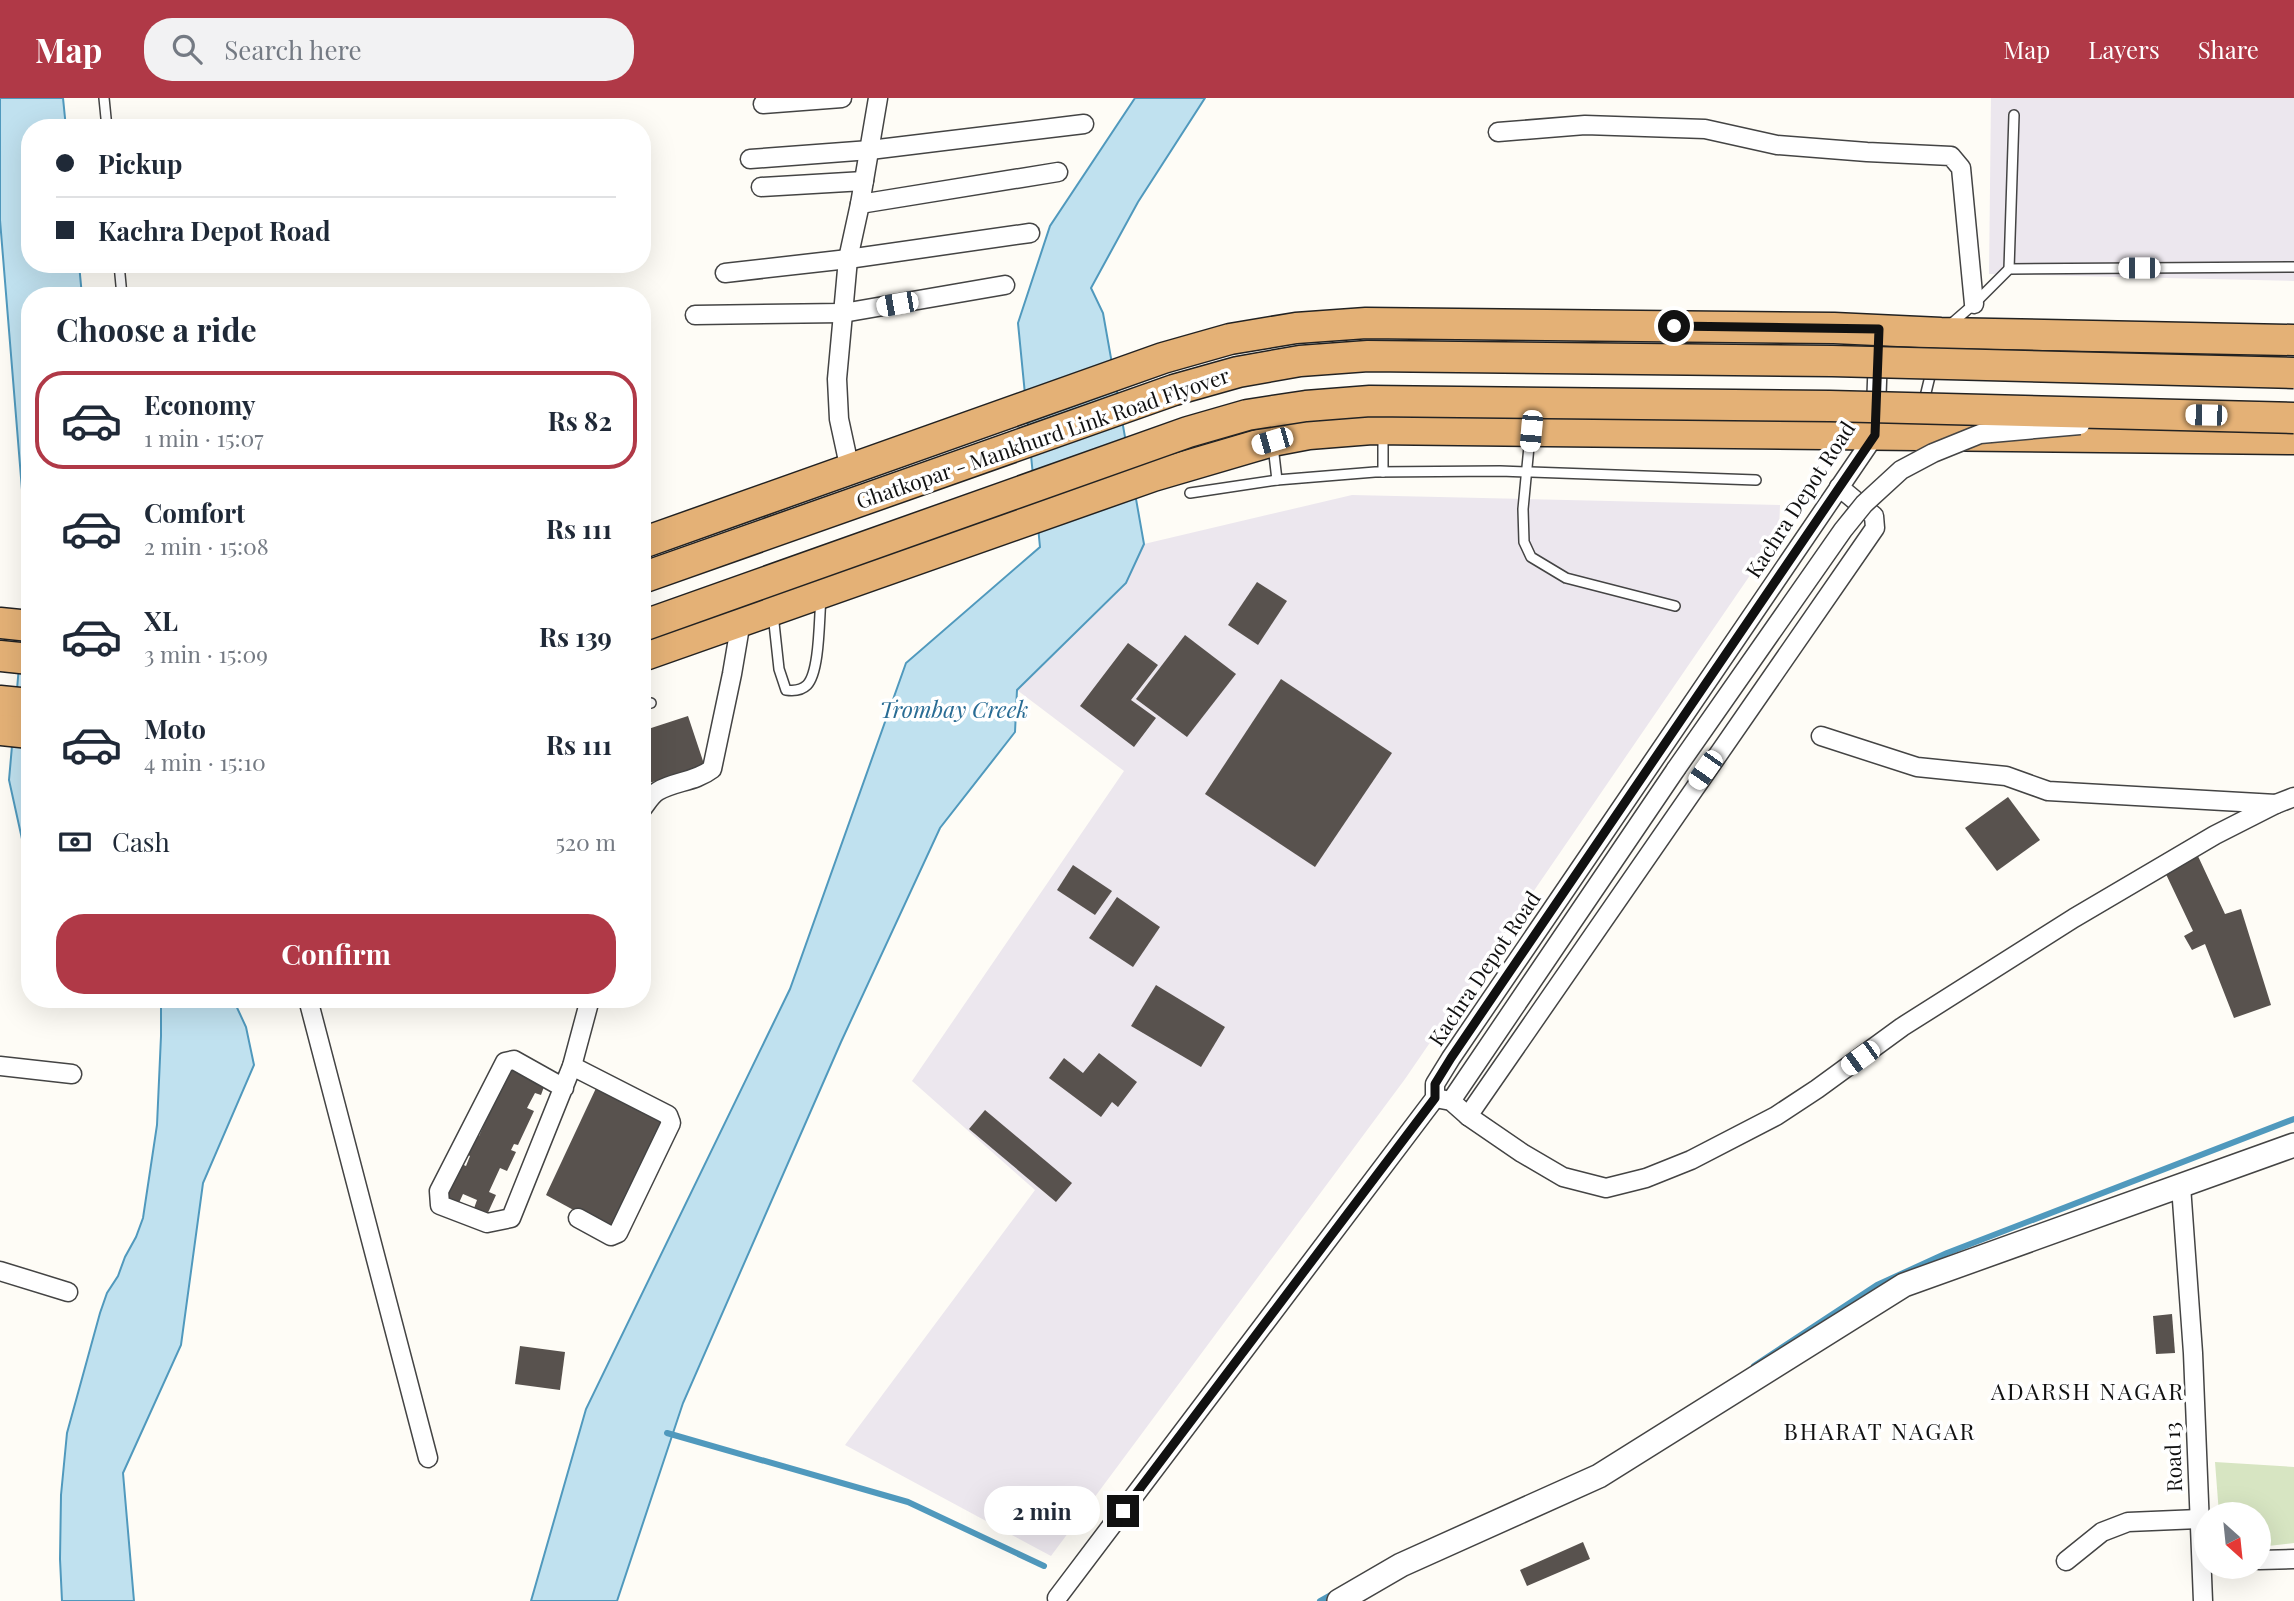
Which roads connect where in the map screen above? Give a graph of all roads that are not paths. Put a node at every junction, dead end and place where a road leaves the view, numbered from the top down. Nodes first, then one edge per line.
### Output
1 (104, 98) edge
2 (842, 98) edge
3 (878, 98) edge
4 (763, 104) dead end
5 (2014, 115) dead end
6 (106, 119) edge
7 (1084, 124) dead end
8 (1498, 132) dead end
9 (870, 150) junction
10 (750, 159) dead end
11 (1058, 172) dead end
12 (864, 181) junction
13 (761, 187) dead end
14 (860, 204) junction
15 (1030, 233) dead end
16 (848, 259) junction
17 (2294, 267) edge
18 (2009, 269) junction
19 (725, 273) dead end
20 (1005, 285) dead end
21 (1974, 304) junction
22 (843, 313) junction
23 (695, 315) dead end
24 (1879, 329) junction
25 (2294, 340) edge
26 (1938, 345) junction
27 (2294, 373) edge
28 (2206, 415) junction
29 (2294, 418) edge
30 (1383, 429) junction
31 (1531, 431) junction
32 (1916, 433) junction
33 (1875, 435) junction
34 (2294, 439) edge
35 (1272, 441) junction
36 (850, 470) junction
37 (1383, 472) junction
38 (1527, 472) junction
39 (1277, 480) junction
40 (1756, 480) dead end
41 (1839, 487) junction
42 (1190, 493) dead end
43 (651, 540) edge
44 (651, 575) edge
45 (821, 593) junction
46 (1675, 606) dead end
47 (773, 610) junction
48 (741, 621) junction
49 (0, 623) edge
50 (651, 623) edge
51 (21, 625) edge
52 (651, 653) edge
53 (0, 656) edge
54 (21, 658) edge
55 (0, 701) edge
56 (21, 703) edge
57 (0, 730) edge
58 (21, 732) edge
59 (1821, 736) dead end
60 (2294, 797) edge
61 (651, 798) edge
62 (2276, 804) junction
63 (310, 1008) edge
64 (588, 1008) edge
65 (0, 1066) edge
66 (572, 1066) junction
67 (72, 1074) dead end
68 (564, 1088) junction
69 (1443, 1100) junction
70 (1468, 1115) junction
71 (2294, 1145) edge
72 (2181, 1186) junction
73 (578, 1218) dead end
74 (0, 1271) edge
75 (68, 1292) dead end
76 (428, 1458) dead end
77 (2198, 1502) edge
78 (2194, 1519) edge
79 (2294, 1559) edge
80 (2272, 1560) edge
81 (2066, 1561) dead end
82 (2204, 1579) edge
83 (1056, 1600) edge
84 (1339, 1601) edge
85 (2203, 1601) edge

1 - 6 lane
2 - 4 street
3 - 9 street
5 - 18 lane
7 - 9 street
8 - 21 street
9 - 10 street
9 - 12 street
11 - 14 street
12 - 13 street
12 - 14 street
14 - 16 street
15 - 16 street
16 - 19 street
16 - 22 street
17 - 18 lane
18 - 21 lane
20 - 22 street
21 - 26 lane
22 - 23 street
22 - 36 street
24 - 26 highway
24 - 33 street, Kachra Depot Road
24 - 36 highway
25 - 26 highway
26 - 32 lane
27 - 44 highway, Ghatkopar - Mankhurd Link Road Flyover, bridge
28 - 29 highway, Ghatkopar - Mankhurd Link Road Flyover, bridge
28 - 50 highway, Ghatkopar - Mankhurd Link Road Flyover, bridge
28 - 69 street, Ghatkopar - Mankhurd Link Road Flyover, bridge
30 - 31 highway
30 - 35 highway
30 - 37 lane
31 - 33 highway
31 - 38 lane
32 - 33 highway
32 - 34 highway
33 - 41 street, Kachra Depot Road
35 - 39 lane
35 - 45 highway
36 - 43 highway
37 - 38 lane
37 - 39 lane
38 - 40 lane
38 - 46 lane
39 - 42 lane
41 - 69 street, Kachra Depot Road
41 - 70 street
45 - 47 highway
45 - 47 lane
47 - 48 highway
48 - 52 highway
48 - 61 street
49 - 51 highway
53 - 54 highway
55 - 56 highway
57 - 58 highway
59 - 62 street
60 - 62 street
62 - 70 street
63 - 76 street
64 - 66 street
65 - 67 street
66 - 68 street
66 - 73 street
68 - 68 street
69 - 70 street
69 - 83 street, Kachra Depot Road
71 - 72 street
72 - 77 street, Road 13
72 - 84 street
74 - 75 street
78 - 81 street
79 - 80 street
82 - 85 street, Road 13

